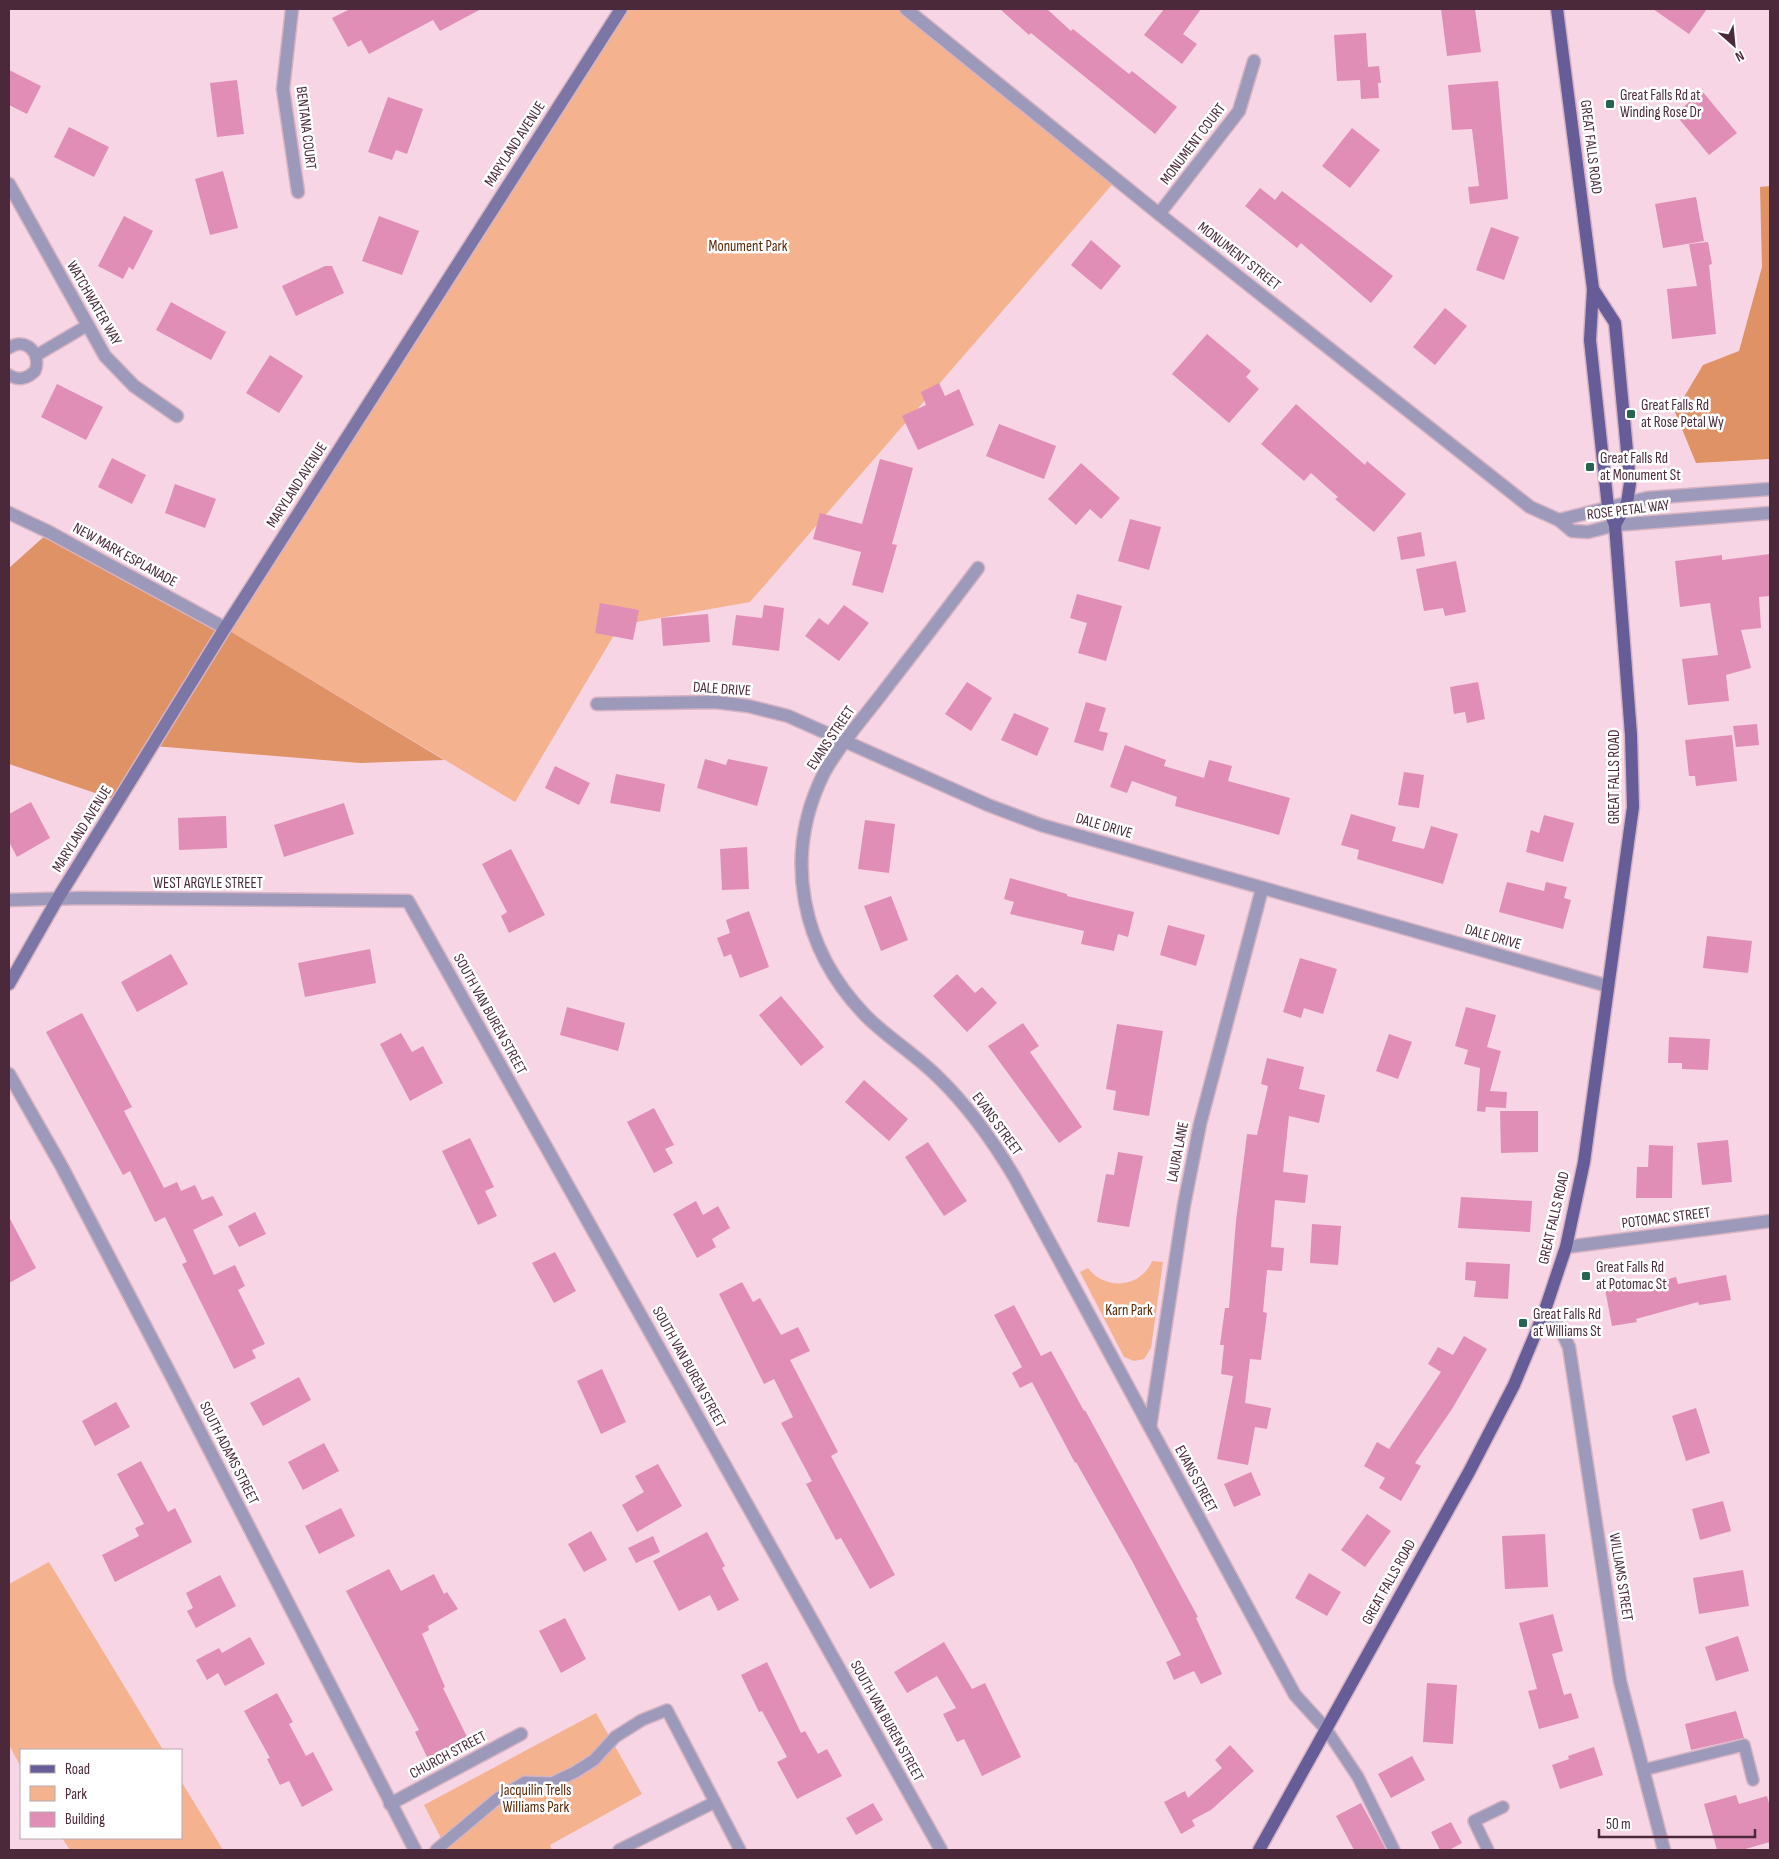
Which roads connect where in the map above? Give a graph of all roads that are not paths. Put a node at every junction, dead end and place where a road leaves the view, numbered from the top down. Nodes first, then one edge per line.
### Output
1 (292, 9) edge
2 (621, 9) edge
3 (906, 9) edge
4 (1557, 9) edge
5 (1254, 61) dead end
6 (9, 184) edge
7 (298, 192) dead end
8 (1159, 214) junction
9 (1593, 289) junction
10 (88, 325) junction
11 (9, 348) edge
12 (36, 355) junction
13 (9, 374) edge
14 (177, 416) dead end
15 (1770, 489) edge
16 (1627, 503) junction
17 (1608, 507) junction
18 (9, 513) edge
19 (1770, 513) edge
20 (1559, 520) junction
21 (1614, 525) junction
22 (978, 568) dead end
23 (225, 628) junction
24 (597, 704) dead end
25 (845, 741) junction
26 (1262, 889) junction
27 (58, 898) junction
28 (9, 900) edge
29 (408, 901) joint
30 (9, 984) edge
31 (1608, 986) junction
32 (9, 1074) edge
33 (1770, 1221) edge
34 (1566, 1247) junction
35 (1544, 1313) junction
36 (1150, 1427) junction
37 (1326, 1729) junction
38 (521, 1734) dead end
39 (1643, 1770) junction
40 (1752, 1780) dead end
41 (715, 1802) junction
42 (390, 1804) junction
43 (1503, 1807) dead end
44 (415, 1850) edge
45 (436, 1850) edge
46 (619, 1850) edge
47 (740, 1850) edge
48 (941, 1850) edge
49 (1259, 1850) edge
50 (1394, 1850) edge
51 (1488, 1850) edge
52 (1664, 1850) edge

1 - 7 street, BENTANA COURT
2 - 23 main road, MARYLAND AVENUE
3 - 8 street, MONUMENT STREET
4 - 9 main road, GREAT FALLS ROAD
5 - 8 street, MONUMENT COURT
6 - 10 street, WATCHWATER WAY
8 - 20 street, MONUMENT STREET
9 - 16 main road, GREAT FALLS ROAD
9 - 17 main road, GREAT FALLS ROAD
10 - 12 lane
10 - 14 street, WATCHWATER WAY
11 - 12 lane
12 - 13 lane
15 - 16 street, ROSE PETAL WAY
16 - 17 street, ROSE PETAL WAY
16 - 21 main road, GREAT FALLS ROAD
17 - 20 street, ROSE PETAL WAY
17 - 21 main road, GREAT FALLS ROAD
18 - 23 street, NEW MARK ESPLANADE
19 - 21 street, ROSE PETAL WAY
20 - 21 street, ROSE PETAL WAY
21 - 31 main road, GREAT FALLS ROAD
22 - 25 street, EVANS STREET
23 - 27 main road, MARYLAND AVENUE
24 - 25 street, DALE DRIVE
25 - 26 street, DALE DRIVE
25 - 36 street, EVANS STREET
26 - 31 street, DALE DRIVE
26 - 36 street, LAURA LANE
27 - 28 street, WEST ARGYLE STREET
27 - 29 street, WEST ARGYLE STREET
27 - 30 main road, MARYLAND AVENUE
29 - 48 street, SOUTH VAN BUREN STREET
31 - 34 main road, GREAT FALLS ROAD
32 - 42 street, SOUTH ADAMS STREET
33 - 34 street, POTOMAC STREET
34 - 35 main road, GREAT FALLS ROAD
35 - 37 main road, GREAT FALLS ROAD
35 - 39 street, WILLIAMS STREET
36 - 37 street, EVANS STREET
37 - 49 main road, GREAT FALLS ROAD
37 - 50 lane
38 - 42 street, CHURCH STREET
39 - 40 lane
39 - 52 street, WILLIAMS STREET
41 - 45 lane
41 - 46 lane
41 - 47 lane
42 - 44 street, SOUTH ADAMS STREET
43 - 51 lane

